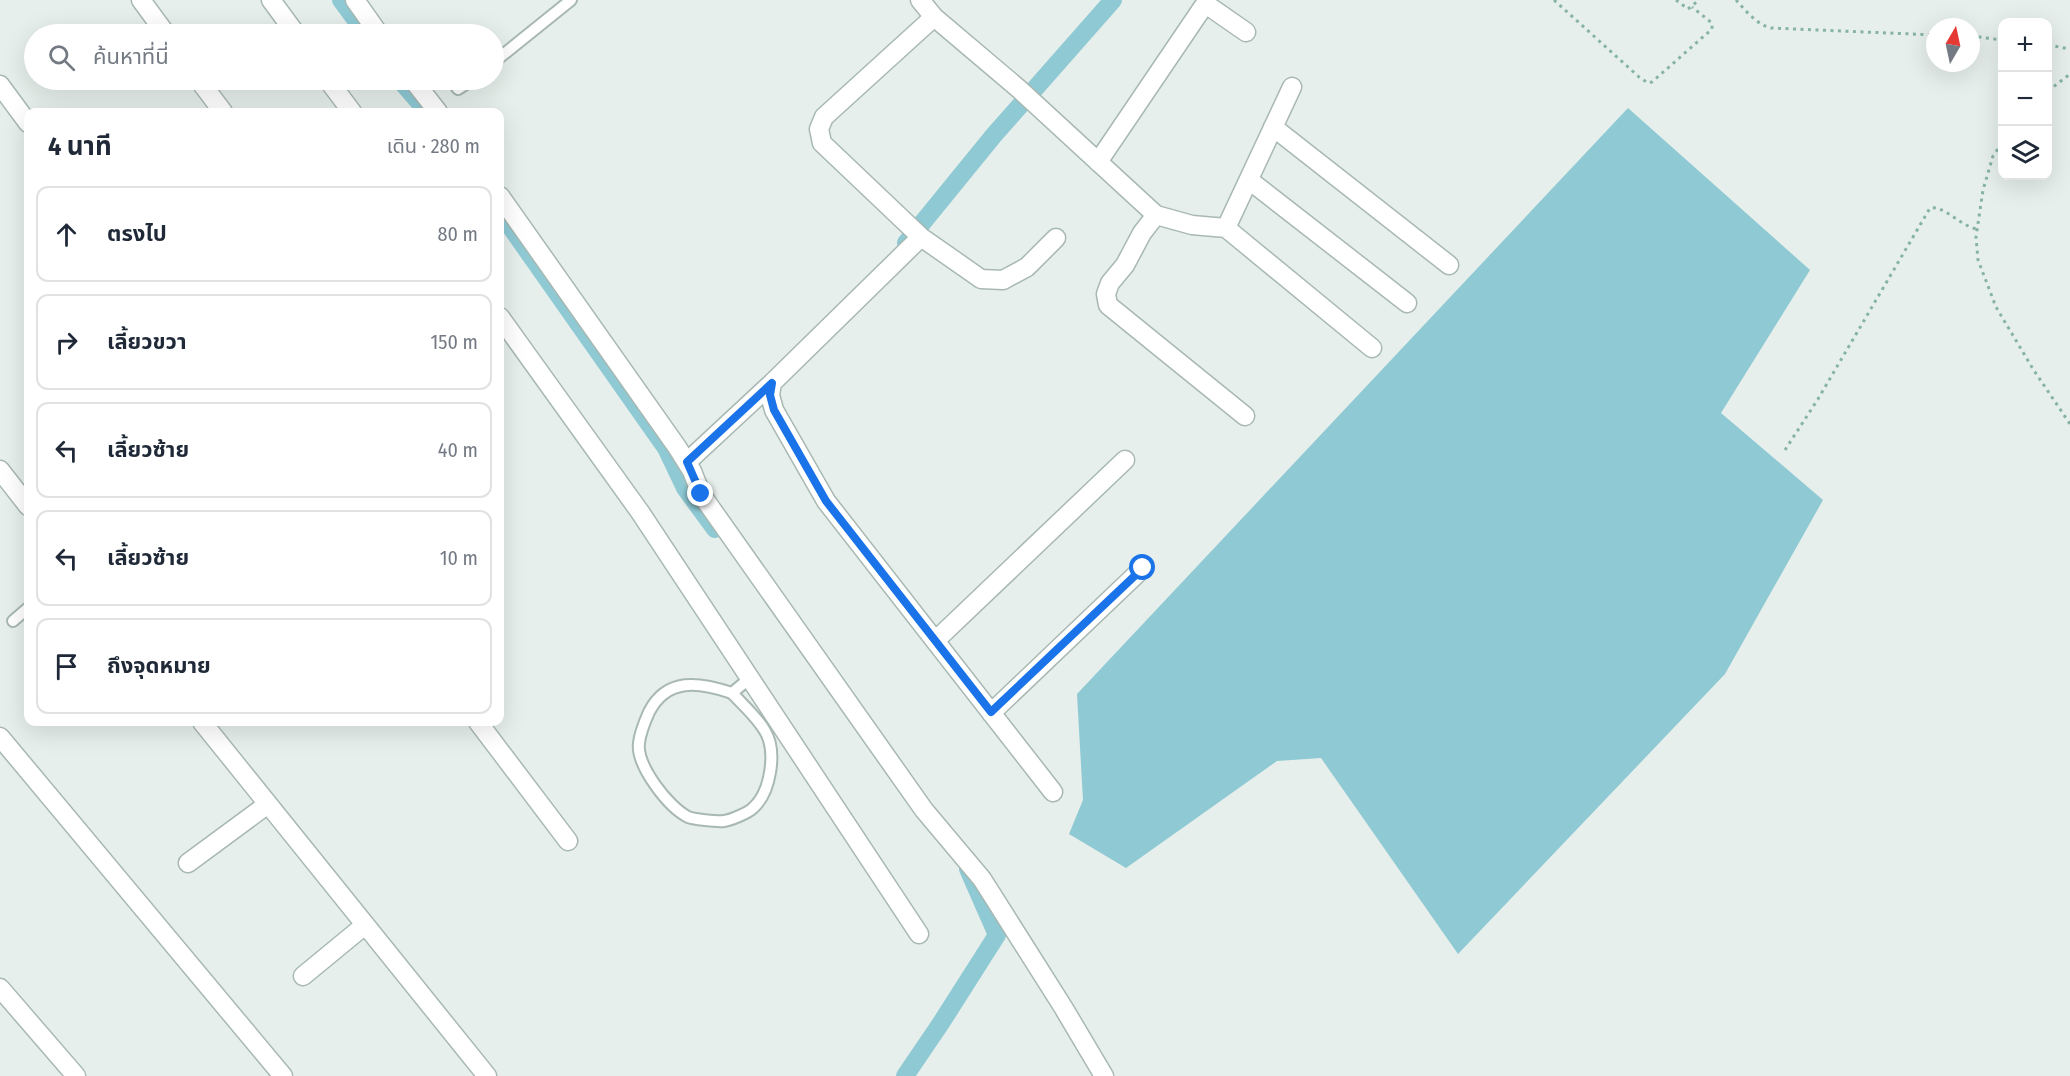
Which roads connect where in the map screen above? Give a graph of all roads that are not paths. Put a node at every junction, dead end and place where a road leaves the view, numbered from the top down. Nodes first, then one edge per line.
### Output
1 (141, 0) edge
2 (271, 0) edge
3 (355, 0) edge
4 (571, 0) edge
5 (920, 0) edge
6 (934, 17) junction
7 (159, 24) edge
8 (289, 24) edge
9 (372, 24) edge
10 (1246, 32) dead end
11 (504, 55) edge
12 (0, 85) edge
13 (1292, 87) dead end
14 (206, 90) edge
15 (336, 90) edge
16 (421, 90) edge
17 (220, 108) edge
18 (349, 108) edge
19 (435, 108) edge
20 (24, 118) edge
21 (1273, 127) junction
22 (1098, 162) junction
23 (1249, 180) junction
24 (504, 202) edge
25 (1156, 215) junction
26 (1226, 228) junction
27 (921, 237) junction
28 (1056, 238) dead end
29 (1449, 265) dead end
30 (1407, 303) dead end
31 (504, 323) edge
32 (1372, 348) dead end
33 (772, 383) junction
34 (1245, 416) dead end
35 (1125, 460) dead end
36 (687, 462) junction
37 (0, 471) edge
38 (24, 501) edge
39 (1143, 568) dead end
40 (24, 611) edge
41 (13, 621) dead end
42 (934, 641) junction
43 (750, 678) junction
44 (732, 693) junction
45 (991, 712) junction
46 (205, 726) edge
47 (481, 726) edge
48 (0, 737) edge
49 (1053, 792) dead end
50 (268, 804) junction
51 (568, 840) dead end
52 (188, 863) dead end
53 (365, 925) junction
54 (919, 934) dead end
55 (303, 976) dead end
56 (0, 988) edge
57 (76, 1076) edge
58 (283, 1076) edge
59 (487, 1076) edge
60 (1104, 1076) edge

1 - 7 street
2 - 8 street
3 - 9 street
4 - 11 lane
5 - 6 street
6 - 22 street
6 - 27 street
10 - 22 street
12 - 20 street
13 - 21 street
14 - 17 street
15 - 18 street
16 - 19 street
21 - 23 street
21 - 29 street
22 - 25 street
23 - 26 street
23 - 30 street
24 - 36 street
25 - 26 street
25 - 34 street
26 - 32 street
27 - 28 street
27 - 33 street
31 - 43 street
33 - 36 street
33 - 42 street
35 - 42 street
36 - 60 street
37 - 38 street
39 - 45 street
40 - 41 lane
42 - 45 street
43 - 44 lane
43 - 54 street
44 - 44 lane
45 - 49 street
46 - 50 street
47 - 51 street
48 - 58 street
50 - 52 street
50 - 53 street
53 - 55 street
53 - 59 street
56 - 57 street

